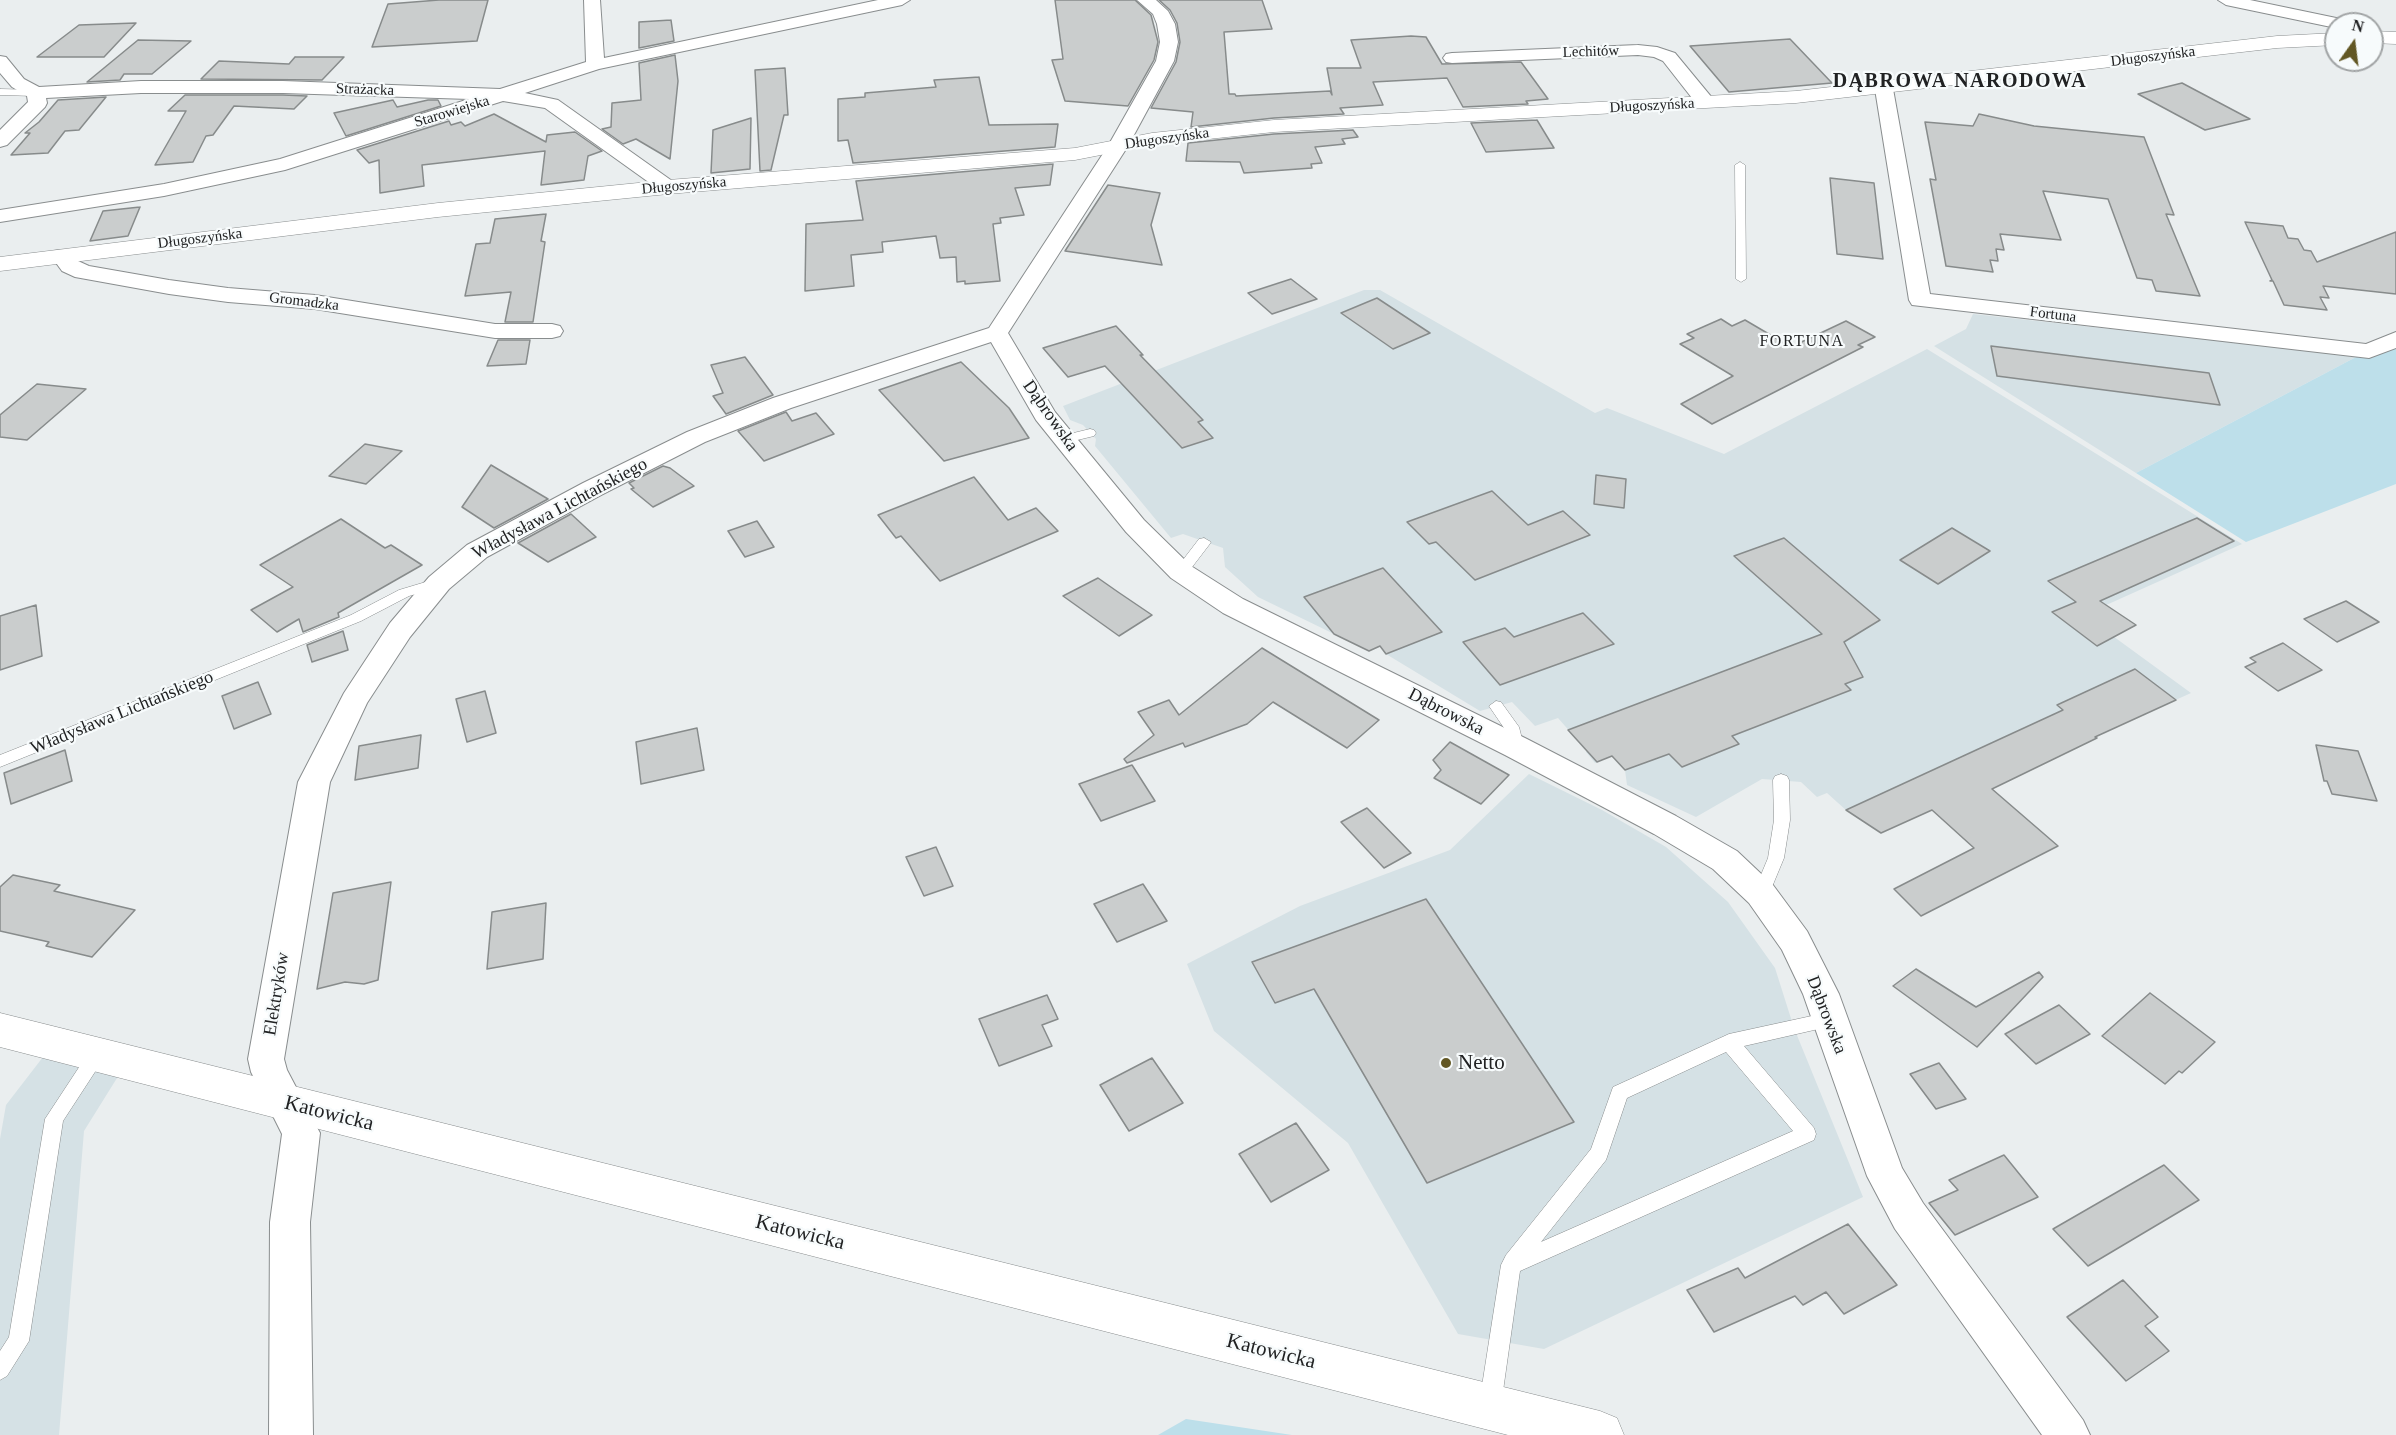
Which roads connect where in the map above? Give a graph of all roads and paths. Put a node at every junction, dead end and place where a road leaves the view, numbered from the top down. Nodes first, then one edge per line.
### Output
1 (592, 0) edge
2 (902, 0) edge
3 (1145, 0) edge
4 (2226, 0) edge
5 (2324, 20) edge
6 (2324, 40) edge
7 (1452, 58) dead end
8 (0, 61) edge
9 (595, 64) junction
10 (1884, 89) junction
11 (0, 92) edge
12 (36, 93) junction
13 (504, 95) junction
14 (1706, 103) junction
15 (0, 141) edge
16 (1118, 146) junction
17 (1740, 165) dead end
18 (668, 187) junction
19 (0, 216) edge
20 (62, 256) junction
21 (0, 264) edge
22 (1741, 279) dead end
23 (552, 331) dead end
24 (997, 333) junction
25 (2396, 339) edge
26 (1204, 542) dead end
27 (1180, 572) junction
28 (439, 583) junction
29 (1496, 706) dead end
30 (1516, 747) junction
31 (0, 761) edge
32 (1781, 780) dead end
33 (1761, 894) junction
34 (1830, 1020) junction
35 (0, 1030) edge
36 (1729, 1042) junction
37 (97, 1055) junction
38 (285, 1103) junction
39 (1511, 1265) junction
40 (0, 1370) edge
41 (1490, 1408) junction
42 (291, 1435) edge
43 (1600, 1435) edge
44 (2068, 1435) edge

1 - 9 street
2 - 9 street, Starowiejska
3 - 16 street
4 - 5 street
6 - 10 street, Długoszyńska
7 - 14 street, Lechitów
8 - 12 street
9 - 13 street, Starowiejska
10 - 14 street, Długoszyńska
10 - 25 street, Fortuna
11 - 12 lane
12 - 13 street, Strażacka
12 - 15 street
13 - 18 street, Strażacka
13 - 19 street, Starowiejska
14 - 16 street, Długoszyńska
16 - 18 street, Długoszyńska
16 - 24 street
17 - 22 lane
18 - 20 street, Długoszyńska
20 - 21 street, Długoszyńska
20 - 23 street, Gromadzka
24 - 27 street, Dąbrowska
24 - 28 street, Władysława Lichtańskiego
26 - 27 lane
27 - 30 street, Dąbrowska
28 - 31 lane, Władysława Lichtańskiego
28 - 38 street, Elektryków
29 - 30 lane
30 - 33 street, Dąbrowska
32 - 33 lane
33 - 34 street, Dąbrowska
34 - 36 lane
34 - 44 street, Dąbrowska
35 - 37 street, Katowicka
36 - 39 lane
36 - 39 lane
37 - 38 street, Katowicka
37 - 40 lane
38 - 41 street, Katowicka
38 - 42 street, Elektryków
39 - 41 lane
41 - 43 street, Katowicka

